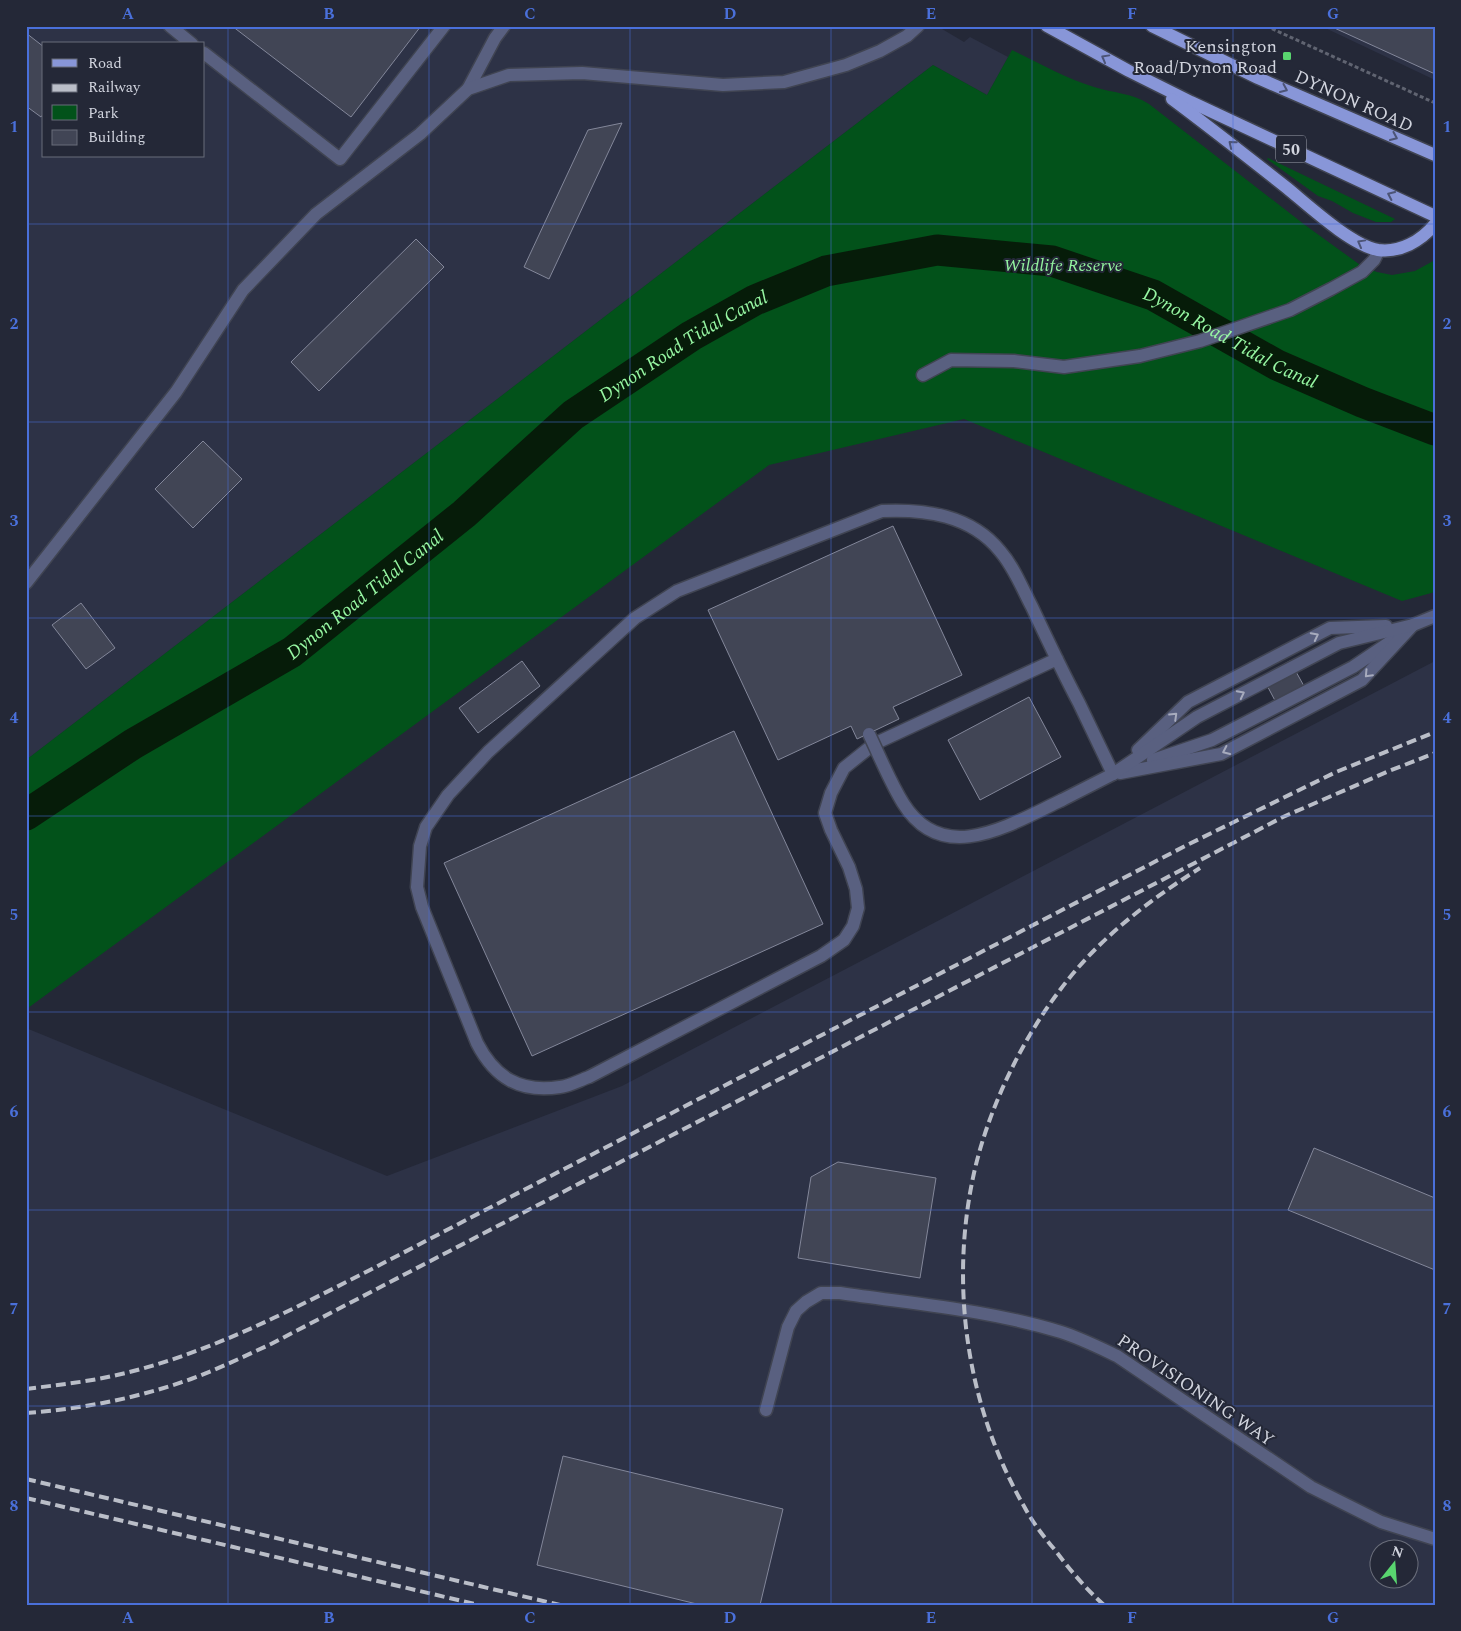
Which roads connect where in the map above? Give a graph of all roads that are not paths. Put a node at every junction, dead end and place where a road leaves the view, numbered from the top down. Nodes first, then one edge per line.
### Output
1 (170, 26) edge
2 (444, 26) edge
3 (504, 26) edge
4 (918, 26) edge
5 (1047, 26) edge
6 (1152, 26) edge
7 (190, 42) edge
8 (205, 54) edge
9 (1148, 81) junction
10 (468, 89) junction
11 (1435, 155) edge
12 (1435, 216) edge
13 (1435, 224) edge
14 (1379, 250) junction
15 (923, 375) dead end
16 (26, 584) edge
17 (1435, 616) edge
18 (1414, 625) junction
19 (1057, 659) junction
20 (869, 734) dead end
21 (1113, 774) junction
22 (766, 1410) dead end
23 (1435, 1539) edge

1 - 7 lane
2 - 8 lane
3 - 10 lane
4 - 10 lane
9 -> 5 main road, 50
6 -> 11 main road, DYNON ROAD
12 -> 9 main road, 50
14 -> 9 main road
10 - 16 lane
13 - 14 main road
14 - 15 lane
17 - 18 lane
18 - 21 lane
21 -> 18 lane
18 -> 21 lane
21 -> 18 lane
19 - 19 lane
19 - 21 lane
20 - 21 lane, bridge
22 - 23 lane, PROVISIONING WAY

